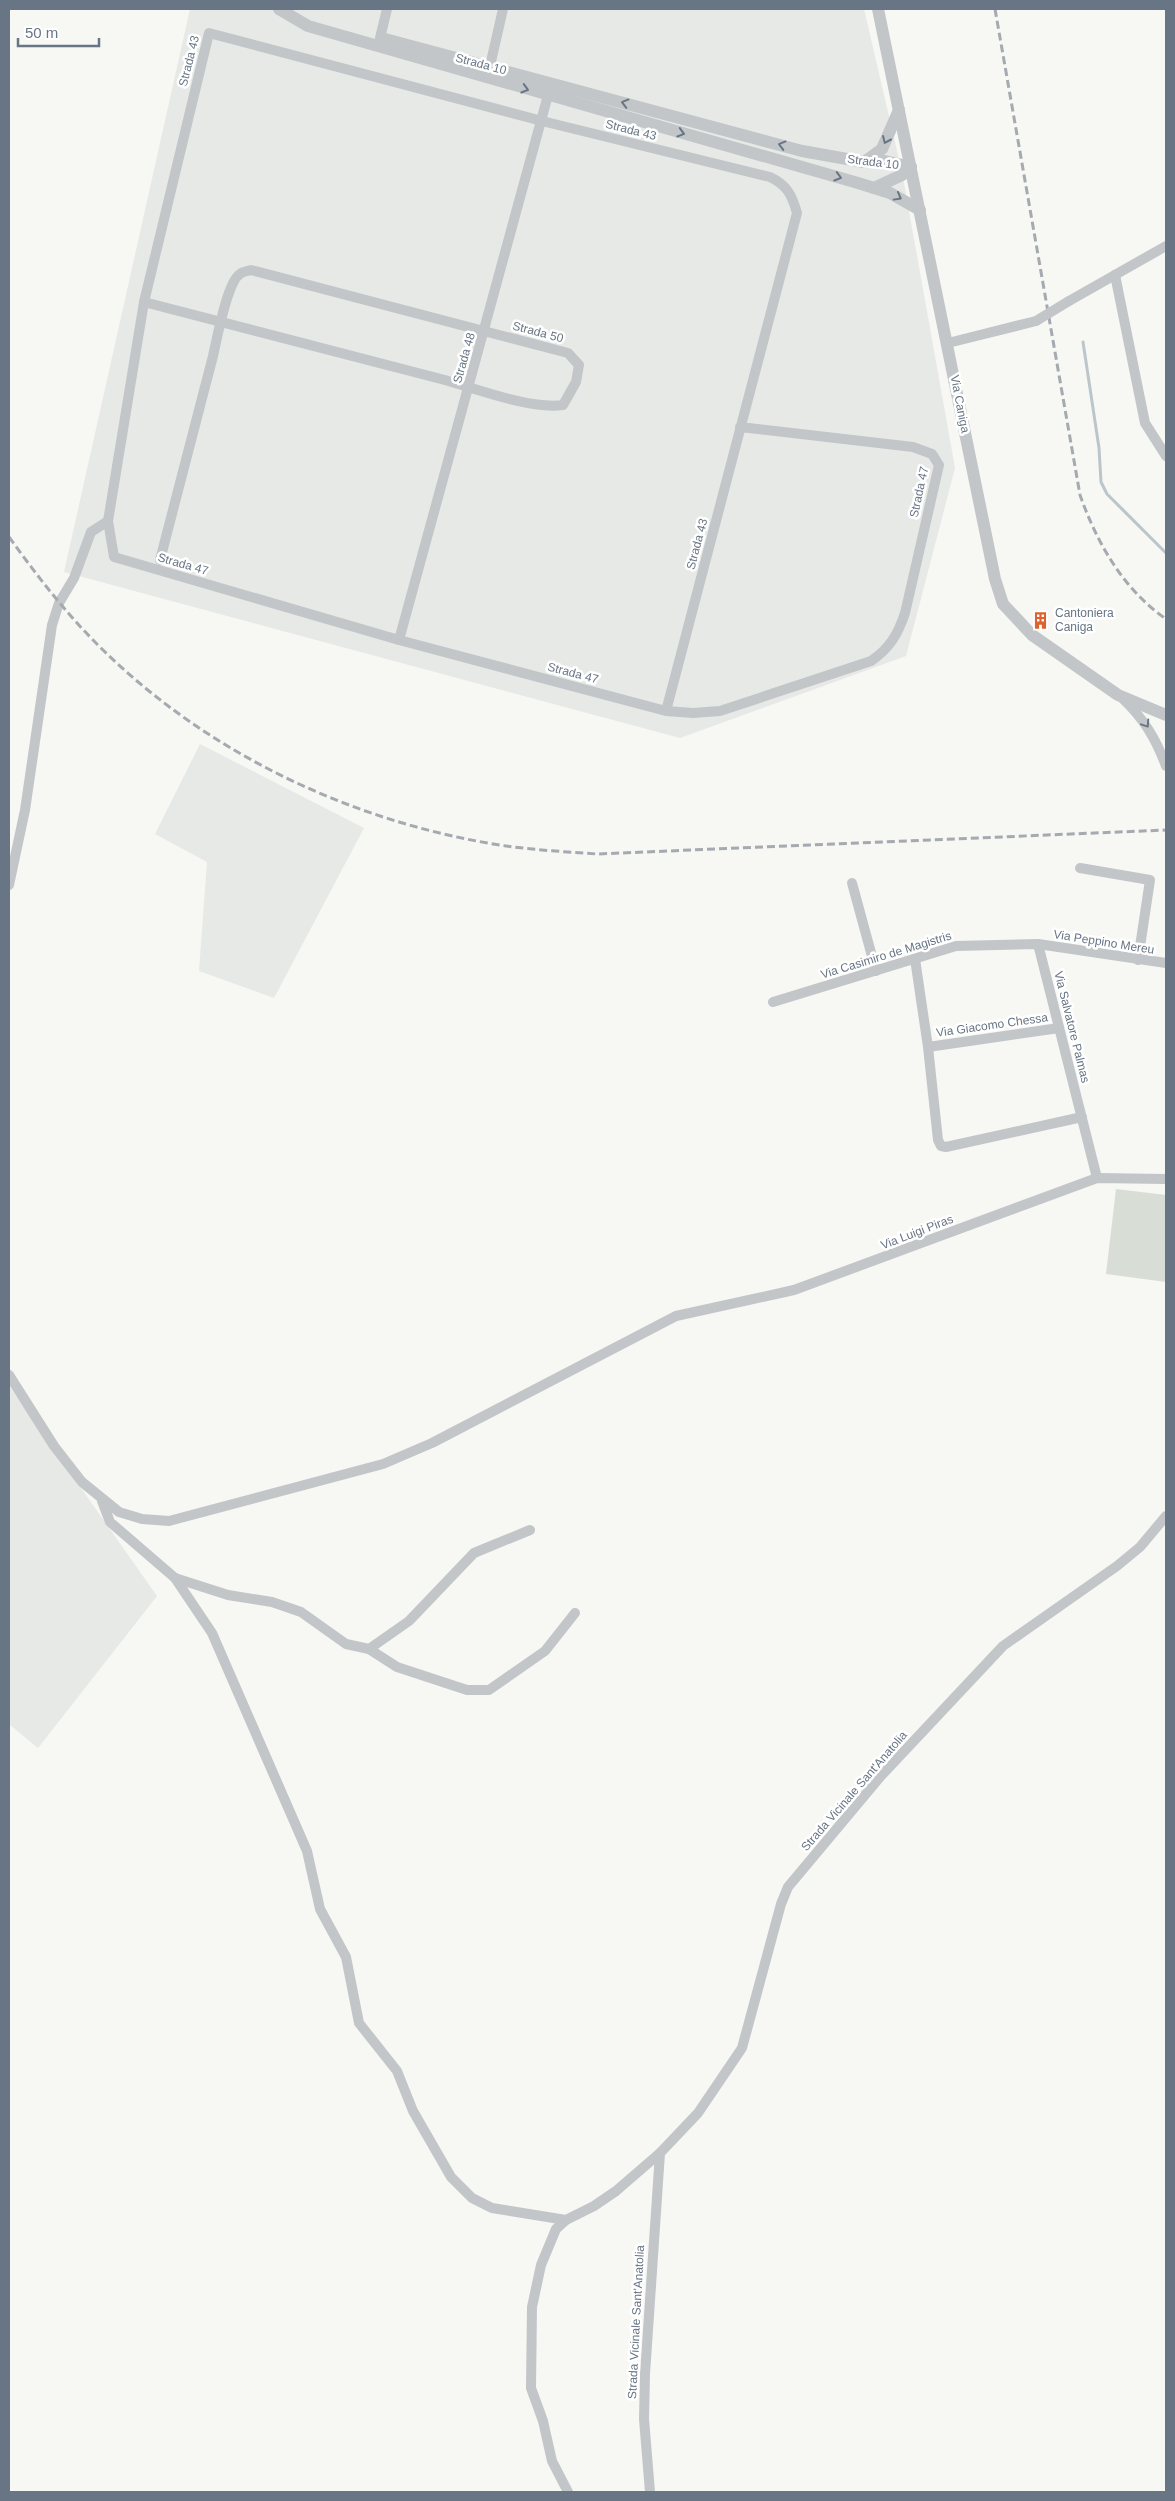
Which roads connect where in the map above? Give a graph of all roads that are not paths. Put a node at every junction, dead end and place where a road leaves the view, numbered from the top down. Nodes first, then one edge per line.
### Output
1 (280, 9) edge
2 (387, 9) edge
3 (503, 9) edge
4 (878, 9) edge
5 (380, 38) junction
6 (490, 66) junction
7 (551, 83) junction
8 (548, 96) junction
9 (899, 110) junction
10 (542, 121) junction
11 (864, 162) junction
12 (911, 167) junction
13 (874, 188) junction
14 (920, 210) junction
15 (1166, 246) edge
16 (1114, 275) junction
17 (144, 302) junction
18 (222, 322) junction
19 (485, 330) junction
20 (948, 343) junction
21 (469, 386) junction
22 (740, 427) junction
23 (1166, 456) edge
24 (108, 521) junction
25 (160, 560) dead end
26 (399, 640) junction
27 (1118, 695) junction
28 (666, 711) junction
29 (1166, 715) edge
30 (1166, 761) edge
31 (1080, 868) dead end
32 (852, 882) dead end
33 (9, 885) edge
34 (1038, 944) junction
35 (914, 959) junction
36 (1138, 960) junction
37 (1166, 963) edge
38 (876, 971) junction
39 (773, 1002) dead end
40 (1060, 1028) junction
41 (928, 1047) junction
42 (1082, 1117) junction
43 (1097, 1178) junction
44 (1166, 1179) edge
45 (9, 1375) edge
46 (102, 1501) junction
47 (1166, 1516) edge
48 (530, 1530) dead end
49 (175, 1578) junction
50 (575, 1614) dead end
51 (369, 1649) junction
52 (660, 2153) junction
53 (566, 2220) junction
54 (568, 2492) edge
55 (650, 2492) edge

1 - 5 street, Strada 10
1 -> 8 street, Strada 10
2 - 5 street
3 - 6 street
4 - 9 street, Via Caniga
5 - 6 street, Strada 10
6 - 7 street, Strada 10
7 - 8 street, Strada 48
11 -> 7 street, Strada 10
8 - 10 street, Strada 48
8 -> 13 street, Strada 10
9 -> 11 street
9 - 12 street, Via Caniga
10 - 17 street, Strada 43
10 - 19 street, Strada 48
10 - 22 street, Strada 43
11 - 12 street, Strada 10
12 - 13 street, Strada 10
12 - 14 street, Via Caniga
13 -> 14 street
14 - 20 street, Via Caniga
15 - 16 street
16 - 20 street, bridge
16 - 23 street
17 - 18 street, Strada 50
17 - 24 street, Strada 47
18 - 19 street, Strada 50
18 - 21 street, Strada 50
18 - 25 street, Strada 50
19 - 21 street, Strada 48
19 - 21 street, Strada 50
20 - 27 street, Via Caniga
21 - 26 street, Strada 48
22 - 28 street, Strada 43
22 - 28 street, Strada 47
24 - 26 street, Strada 47
24 - 33 street
26 - 28 street, Strada 47
27 - 29 street, Via Caniga
27 -> 30 street
31 - 36 street
32 - 38 street
34 - 35 street, Via Casimiro de Magistris
34 - 36 street, Via Peppino Mereu
34 - 40 street, Via Salvatore Palmas
35 - 38 street, Via Casimiro de Magistris
35 - 41 street, Via Giacomo Chessa
36 - 37 street, Via Peppino Mereu
38 - 39 street, Via Casimiro de Magistris
40 - 41 street, Via Giacomo Chessa
40 - 42 street, Via Salvatore Palmas
41 - 42 street, Via Giacomo Chessa
42 - 43 street, Via Salvatore Palmas
43 - 44 street, Via Luigi Piras
43 - 46 street, Via Luigi Piras
45 - 46 street
46 - 49 street
47 - 52 street, Strada Vicinale Sant'Anatolia
48 - 51 street
49 - 51 street
49 - 53 street
50 - 51 street
52 - 53 street, Strada Vicinale Sant'Anatolia
52 - 55 street, Strada Vicinale Sant'Anatolia
53 - 54 street, Strada Vicinale Sant'Anatolia

